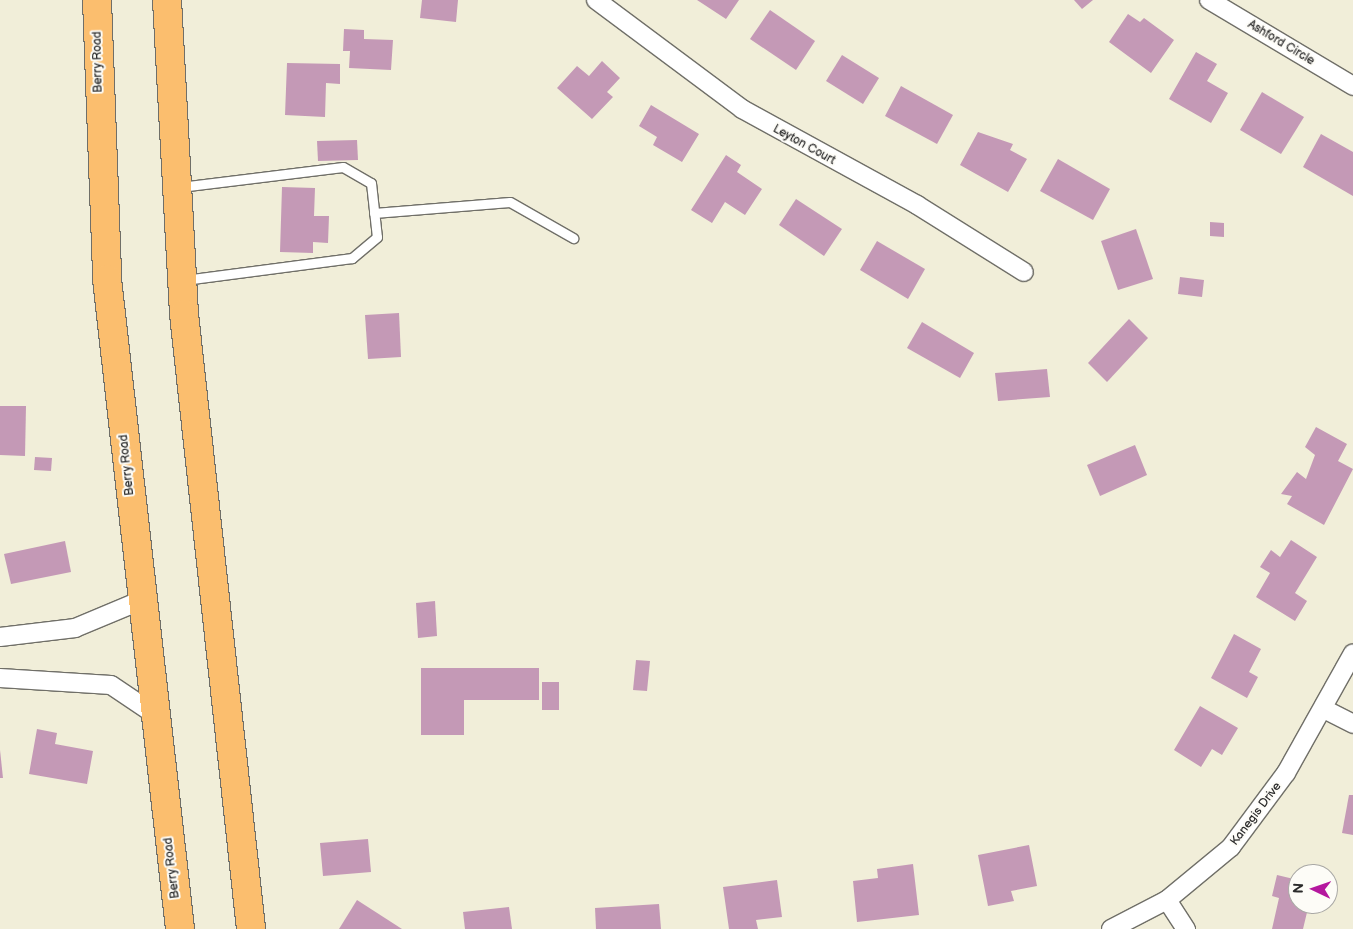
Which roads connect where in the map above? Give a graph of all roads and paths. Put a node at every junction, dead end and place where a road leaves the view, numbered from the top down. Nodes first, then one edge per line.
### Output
1 (97, 0) edge
2 (167, 0) edge
3 (596, 0) edge
4 (1209, 0) edge
5 (1353, 86) edge
6 (174, 188) junction
7 (374, 213) junction
8 (573, 238) dead end
9 (1024, 272) dead end
10 (182, 280) junction
11 (142, 600) junction
12 (0, 637) edge
13 (1353, 653) edge
14 (0, 678) edge
15 (1324, 709) junction
16 (154, 714) junction
17 (1353, 724) edge
18 (1167, 900) junction
19 (180, 929) edge
20 (250, 929) edge
21 (1110, 929) edge
22 (1186, 929) edge

1 - 11 highway, Berry Road
2 - 6 highway
3 - 9 street, Leyton Court
4 - 5 street, Ashford Circle
6 - 7 lane
6 - 10 highway
7 - 8 lane
7 - 10 lane
10 - 20 highway
11 - 12 street
11 - 16 highway, Berry Road
13 - 15 street, Kanegis Drive
14 - 16 street
15 - 17 street
15 - 18 street, Kanegis Drive
16 - 19 highway, Berry Road
18 - 21 street, Kanegis Drive
18 - 22 street

